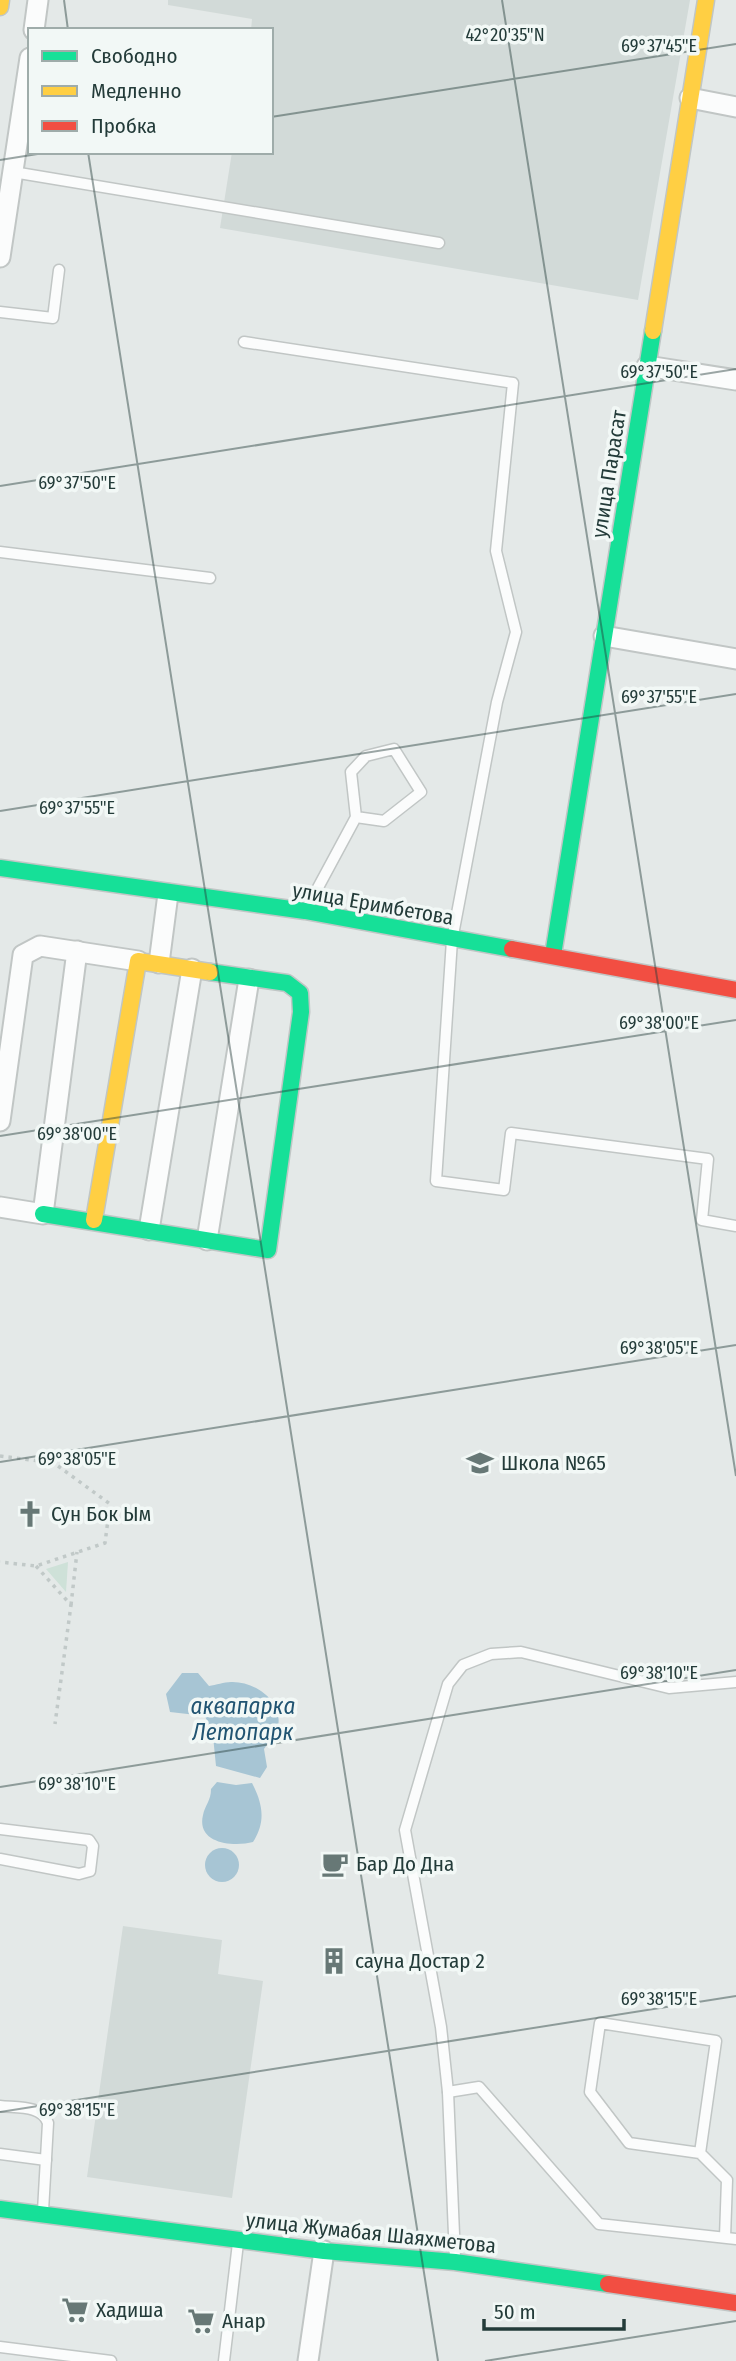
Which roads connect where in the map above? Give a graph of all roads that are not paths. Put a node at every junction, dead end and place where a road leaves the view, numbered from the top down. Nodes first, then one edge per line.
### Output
1 (1, 0) edge
2 (38, 0) edge
3 (706, 0) edge
4 (0, 7) edge
5 (34, 28) edge
6 (28, 71) edge
7 (690, 98) junction
8 (736, 107) edge
9 (13, 172) junction
10 (439, 243) dead end
11 (0, 257) edge
12 (59, 270) dead end
13 (0, 312) edge
14 (244, 342) dead end
15 (648, 366) junction
16 (736, 380) edge
17 (0, 552) edge
18 (210, 578) dead end
19 (604, 636) junction
20 (736, 659) edge
21 (356, 817) junction
22 (0, 868) edge
23 (168, 894) junction
24 (305, 911) junction
25 (452, 940) junction
26 (77, 951) junction
27 (553, 955) junction
28 (138, 961) junction
29 (159, 963) junction
30 (192, 969) junction
31 (249, 979) junction
32 (736, 990) edge
33 (0, 1121) edge
34 (0, 1207) edge
35 (43, 1214) junction
36 (94, 1220) junction
37 (736, 1226) edge
38 (149, 1230) junction
39 (207, 1240) junction
40 (736, 1682) edge
41 (0, 1829) edge
42 (0, 1859) edge
43 (448, 2092) junction
44 (0, 2106) edge
45 (700, 2153) junction
46 (0, 2154) edge
47 (46, 2160) junction
48 (0, 2209) edge
49 (43, 2215) junction
50 (731, 2238) edge
51 (239, 2240) junction
52 (324, 2251) junction
53 (455, 2262) junction
54 (736, 2303) edge
55 (0, 2347) edge
56 (81, 2359) edge
57 (111, 2361) edge
58 (224, 2361) edge
59 (308, 2361) edge

1 - 4 street
2 - 5 street
3 - 7 street, улица Парасат
6 - 9 street
7 - 8 street
7 - 15 street, улица Парасат
9 - 10 lane
9 - 11 street
12 - 13 lane
14 - 25 lane
15 - 16 street
15 - 19 street, улица Парасат
17 - 18 lane
19 - 20 street
19 - 27 street, улица Парасат
21 - 21 lane
21 - 24 lane
22 - 23 street, улица Еримбетова
23 - 24 street, улица Еримбетова
23 - 29 street
24 - 25 street, улица Еримбетова
25 - 27 street, улица Еримбетова
25 - 37 lane
26 - 28 street
26 - 33 street
26 - 35 street
27 - 32 street, улица Еримбетова
28 - 29 street
28 - 36 street
29 - 30 street
30 - 31 street
30 - 38 street
31 - 39 street
31 - 39 street
34 - 35 street
35 - 36 street
36 - 38 street
38 - 39 street
40 - 43 lane
41 - 42 lane
43 - 50 lane
43 - 53 lane
44 - 47 lane
45 - 45 lane
45 - 50 lane
46 - 47 lane
47 - 49 lane
48 - 49 street, улица Жумабая Шаяхметова
49 - 51 street, улица Жумабая Шаяхметова
51 - 52 street, улица Жумабая Шаяхметова
51 - 58 lane
52 - 53 street, улица Жумабая Шаяхметова
52 - 59 street
53 - 54 street, улица Жумабая Шаяхметова
55 - 56 lane
56 - 57 lane

